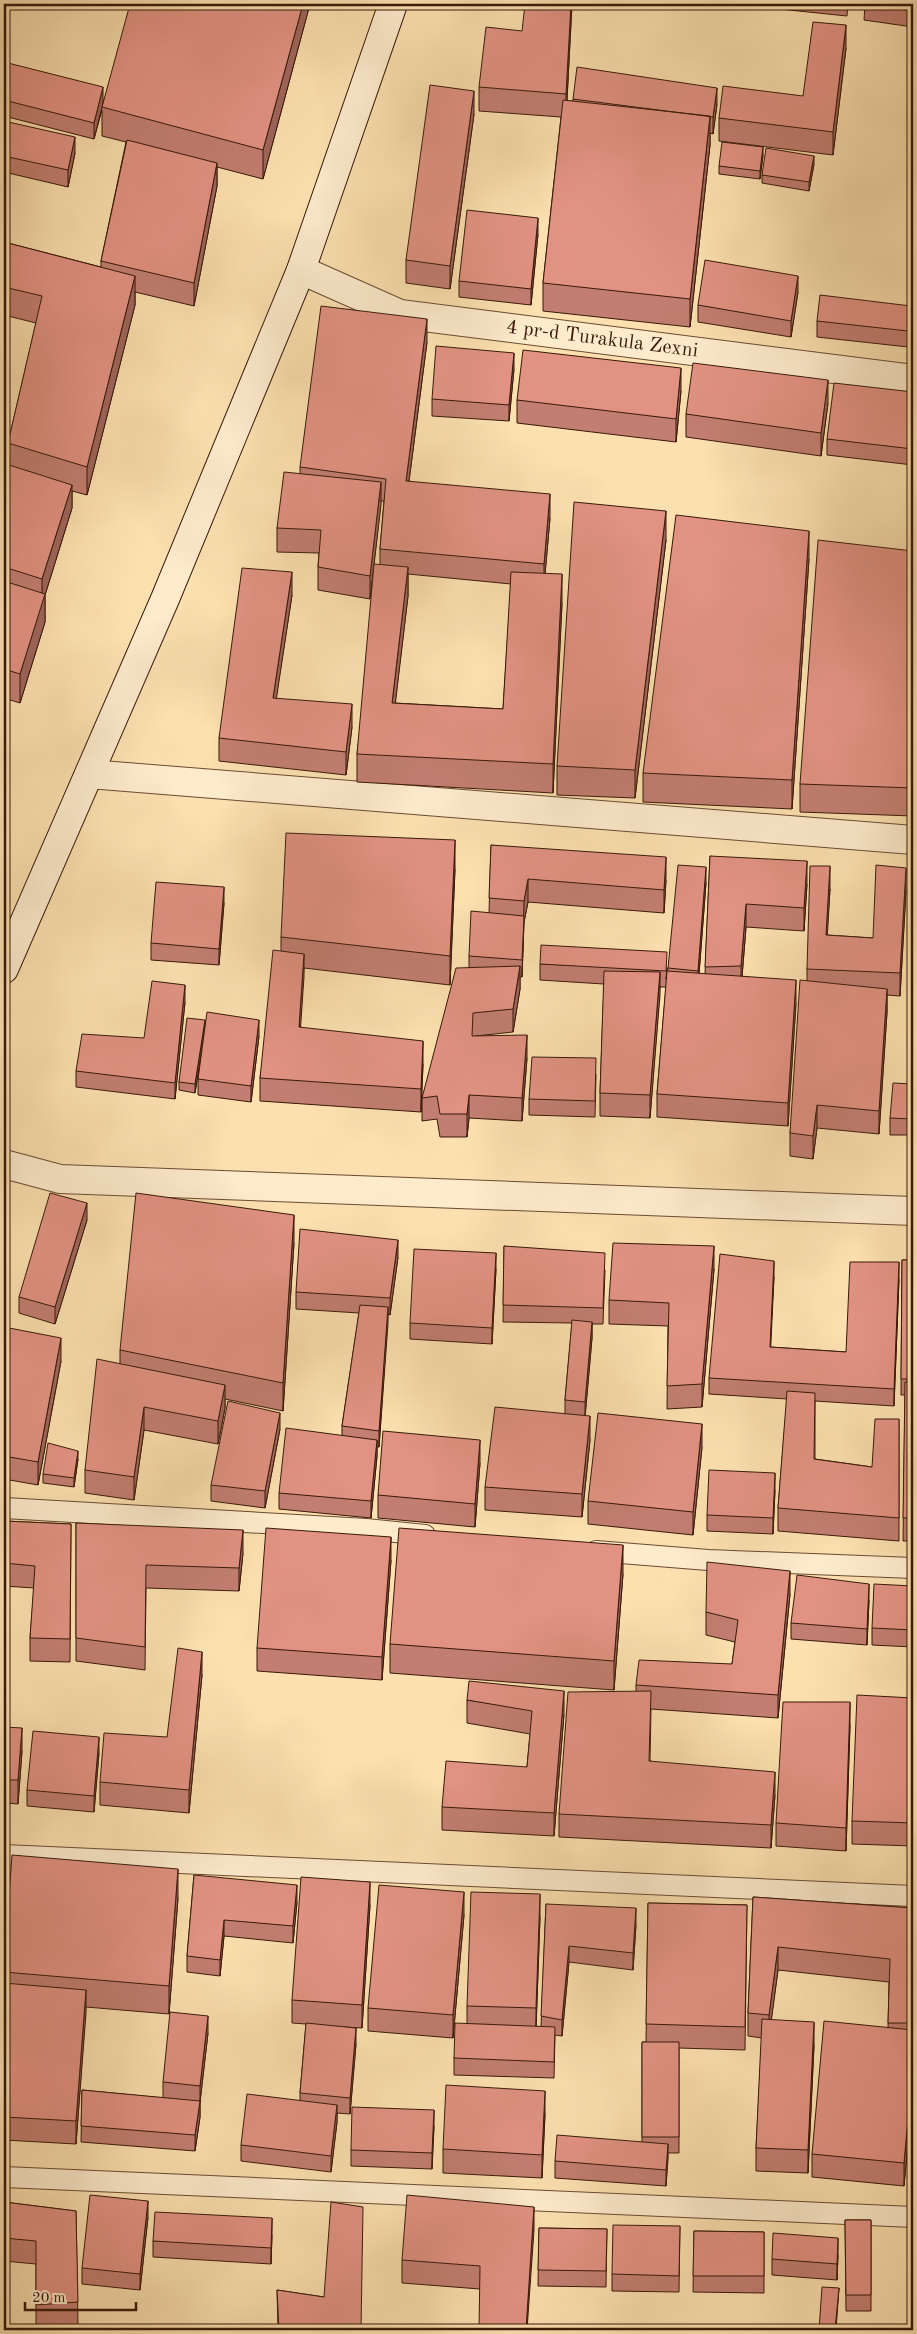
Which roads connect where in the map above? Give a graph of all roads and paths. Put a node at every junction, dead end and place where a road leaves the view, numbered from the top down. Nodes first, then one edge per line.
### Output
1 (393, 4) edge
2 (301, 270) junction
3 (913, 379) edge
4 (89, 774) junction
5 (913, 840) edge
6 (4, 969) edge
7 (4, 1164) edge
8 (913, 1211) edge
9 (4, 1508) edge
10 (444, 1537) edge
11 (581, 1549) edge
12 (913, 1568) edge
13 (4, 1855) edge
14 (913, 1896) edge
15 (4, 2177) edge
16 (913, 2218) edge

1 - 2 street
2 - 3 street, 4 pr-d Turakula Zexni
2 - 4 street
4 - 5 street
4 - 6 street
7 - 8 street
9 - 10 lane
11 - 12 lane
13 - 14 lane
15 - 16 lane

